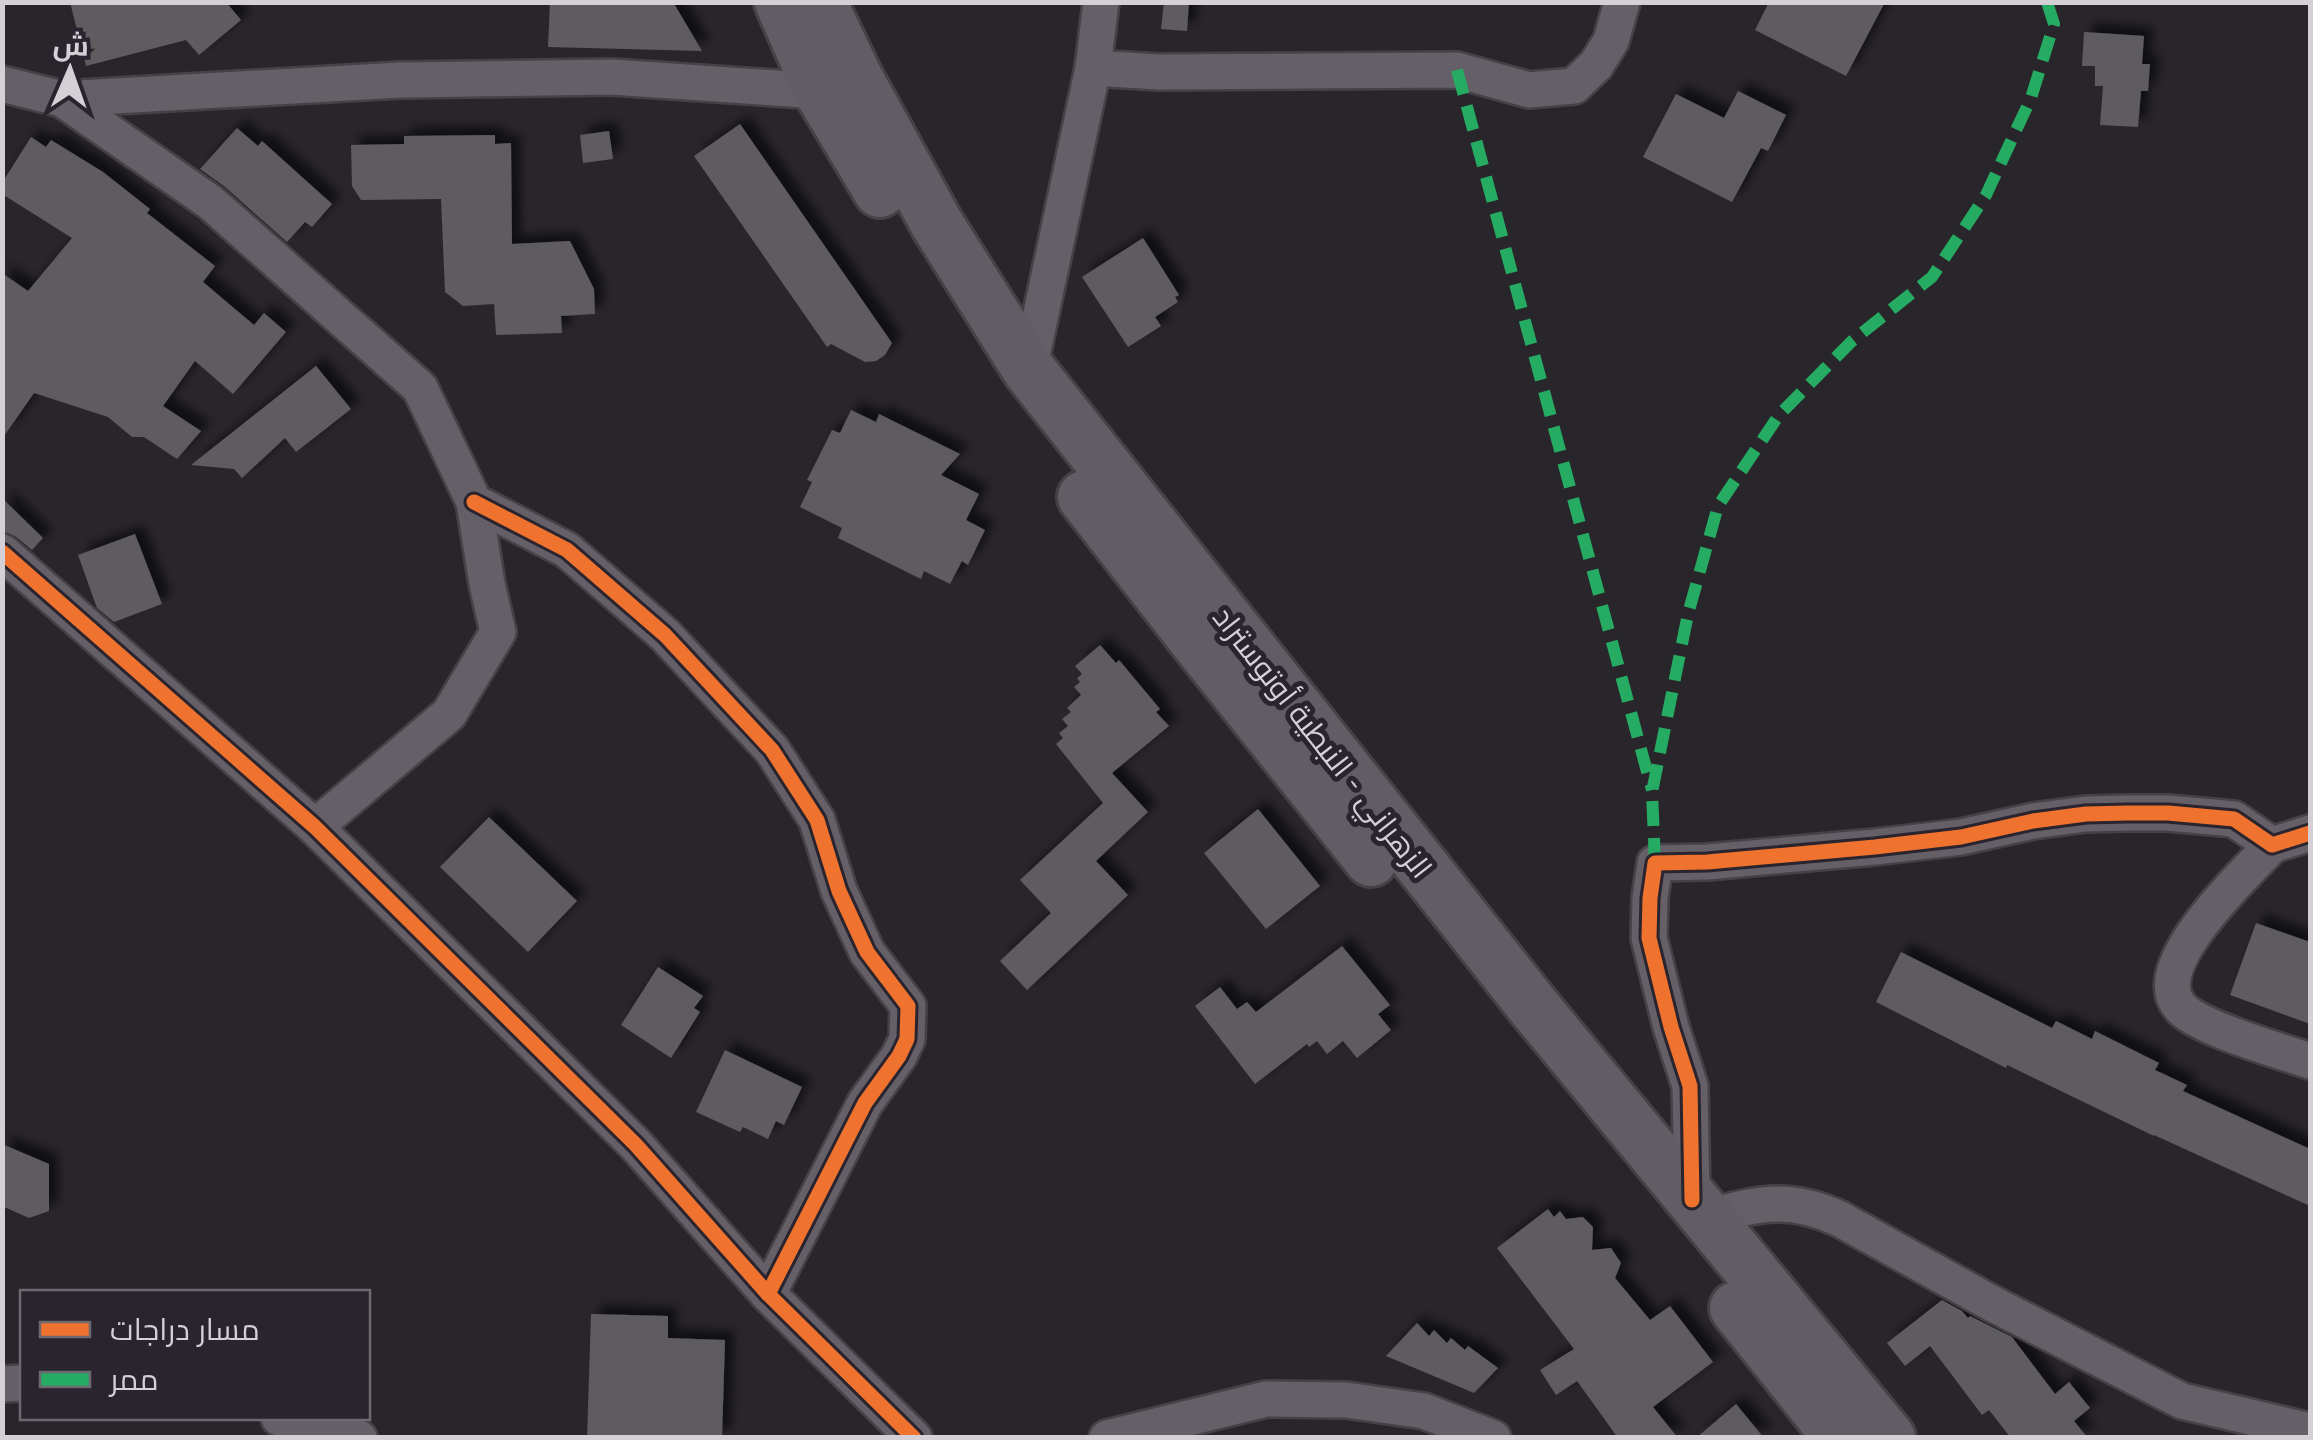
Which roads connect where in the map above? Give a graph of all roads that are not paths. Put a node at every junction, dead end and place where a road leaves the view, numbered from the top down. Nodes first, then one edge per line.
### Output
1 (782, 2) edge
2 (820, 2) edge
3 (1101, 2) edge
4 (1622, 2) edge
5 (1093, 68) junction
6 (2, 84) edge
7 (820, 92) junction
8 (62, 98) junction
9 (1029, 370) junction
10 (474, 502) junction
11 (2, 552) edge
12 (315, 827) junction
13 (2310, 833) edge
14 (2272, 846) junction
15 (2310, 1061) edge
16 (1709, 1233) junction
17 (768, 1294) junction
18 (1795, 1354) junction
19 (287, 1420) edge
20 (2310, 1431) edge
21 (359, 1438) edge
22 (914, 1438) edge
23 (1107, 1438) edge
24 (1493, 1438) edge
25 (1840, 1438) edge
26 (1890, 1438) edge

1 - 7 highway, الزهراني - النبطية أوتوستراد
2 - 9 highway, الزهراني - النبطية أوتوستراد
3 - 5 street
4 - 5 street
5 - 9 street
6 - 8 street
7 - 8 street
7 - 16 highway, الزهراني - النبطية أوتوستراد
8 - 10 street
9 - 16 highway, الزهراني - النبطية أوتوستراد
10 - 12 street
10 - 17 street
11 - 12 street
12 - 17 street
13 - 14 street
14 - 15 street
14 - 16 street
16 - 18 highway, الزهراني - النبطية أوتوستراد
16 - 20 street
17 - 22 street
18 - 25 highway, الزهراني - النبطية أوتوستراد
18 - 26 highway, الزهراني - النبطية أوتوستراد
19 - 21 street
23 - 24 street

